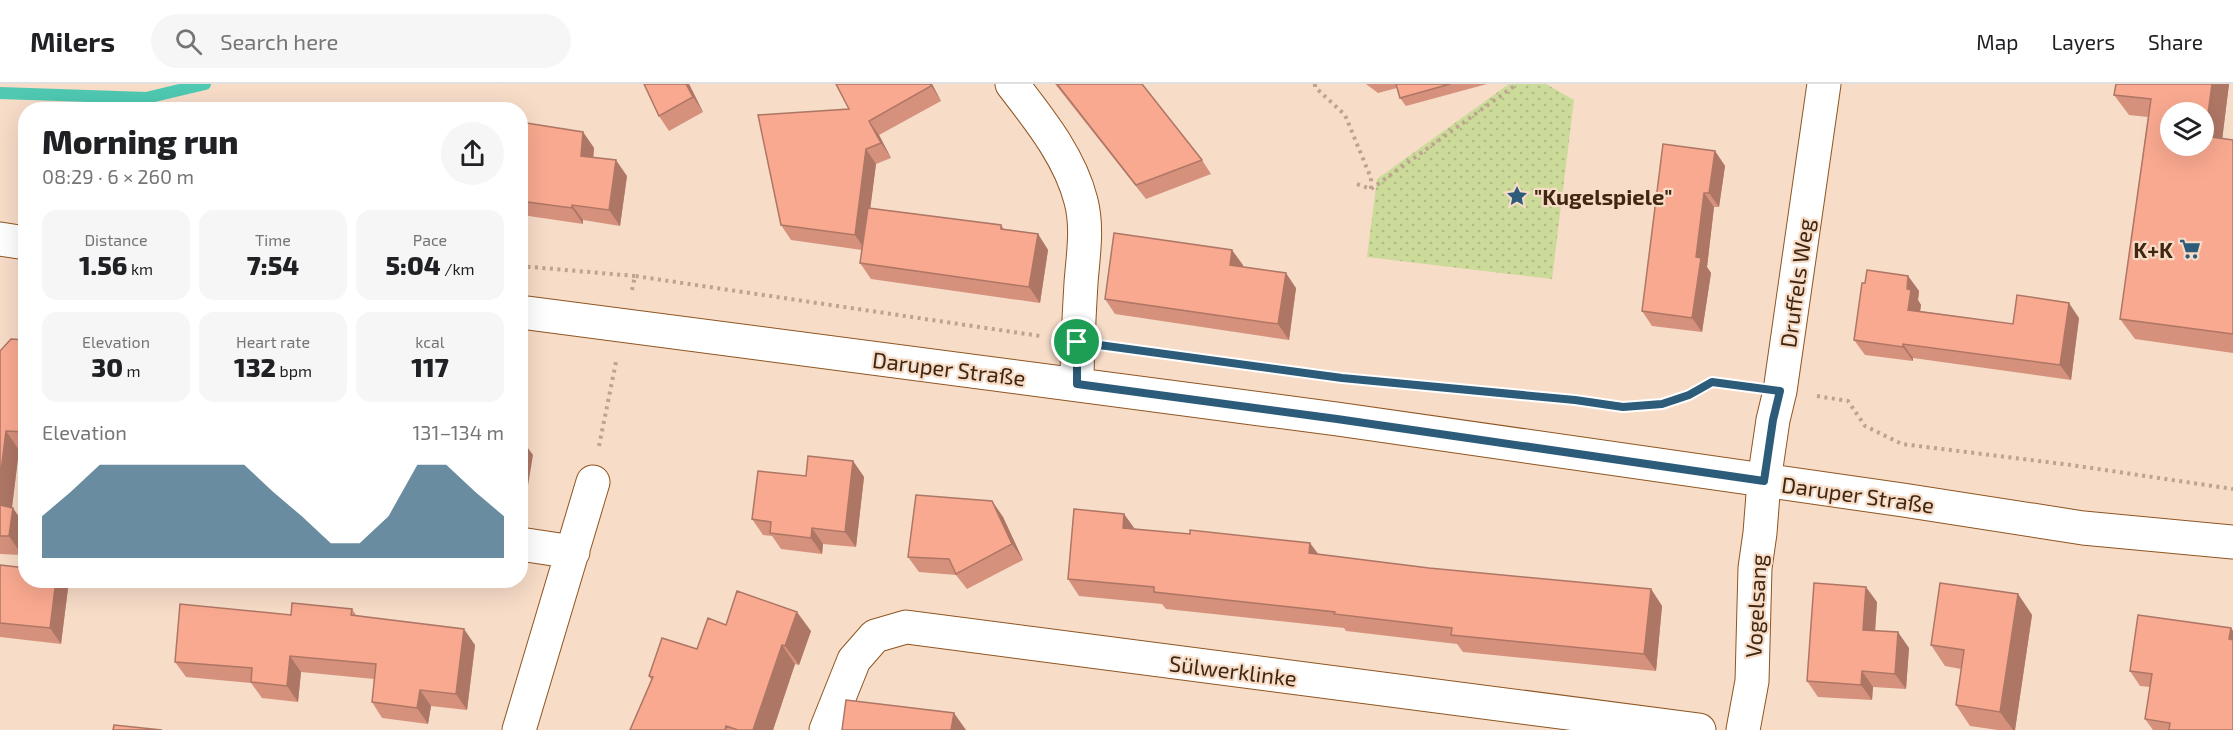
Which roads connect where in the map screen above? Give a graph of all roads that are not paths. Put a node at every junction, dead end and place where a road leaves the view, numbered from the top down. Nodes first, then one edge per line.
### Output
1 (1012, 84) edge
2 (1824, 84) edge
3 (0, 239) edge
4 (18, 242) edge
5 (528, 313) edge
6 (1077, 384) junction
7 (1764, 481) junction
8 (593, 482) road end
9 (2233, 542) edge
10 (528, 545) edge
11 (573, 552) junction
12 (519, 730) edge
13 (826, 730) edge
14 (1699, 730) edge
15 (1743, 730) edge

1 - 6 street
2 - 7 street, Druffels Weg
3 - 4 street
5 - 6 street, Daruper Straße
6 - 7 street, Daruper Straße
7 - 9 street, Daruper Straße
7 - 15 street, Vogelsang
8 - 11 street
10 - 11 street
11 - 12 street
13 - 14 street, Sülwerklinke

